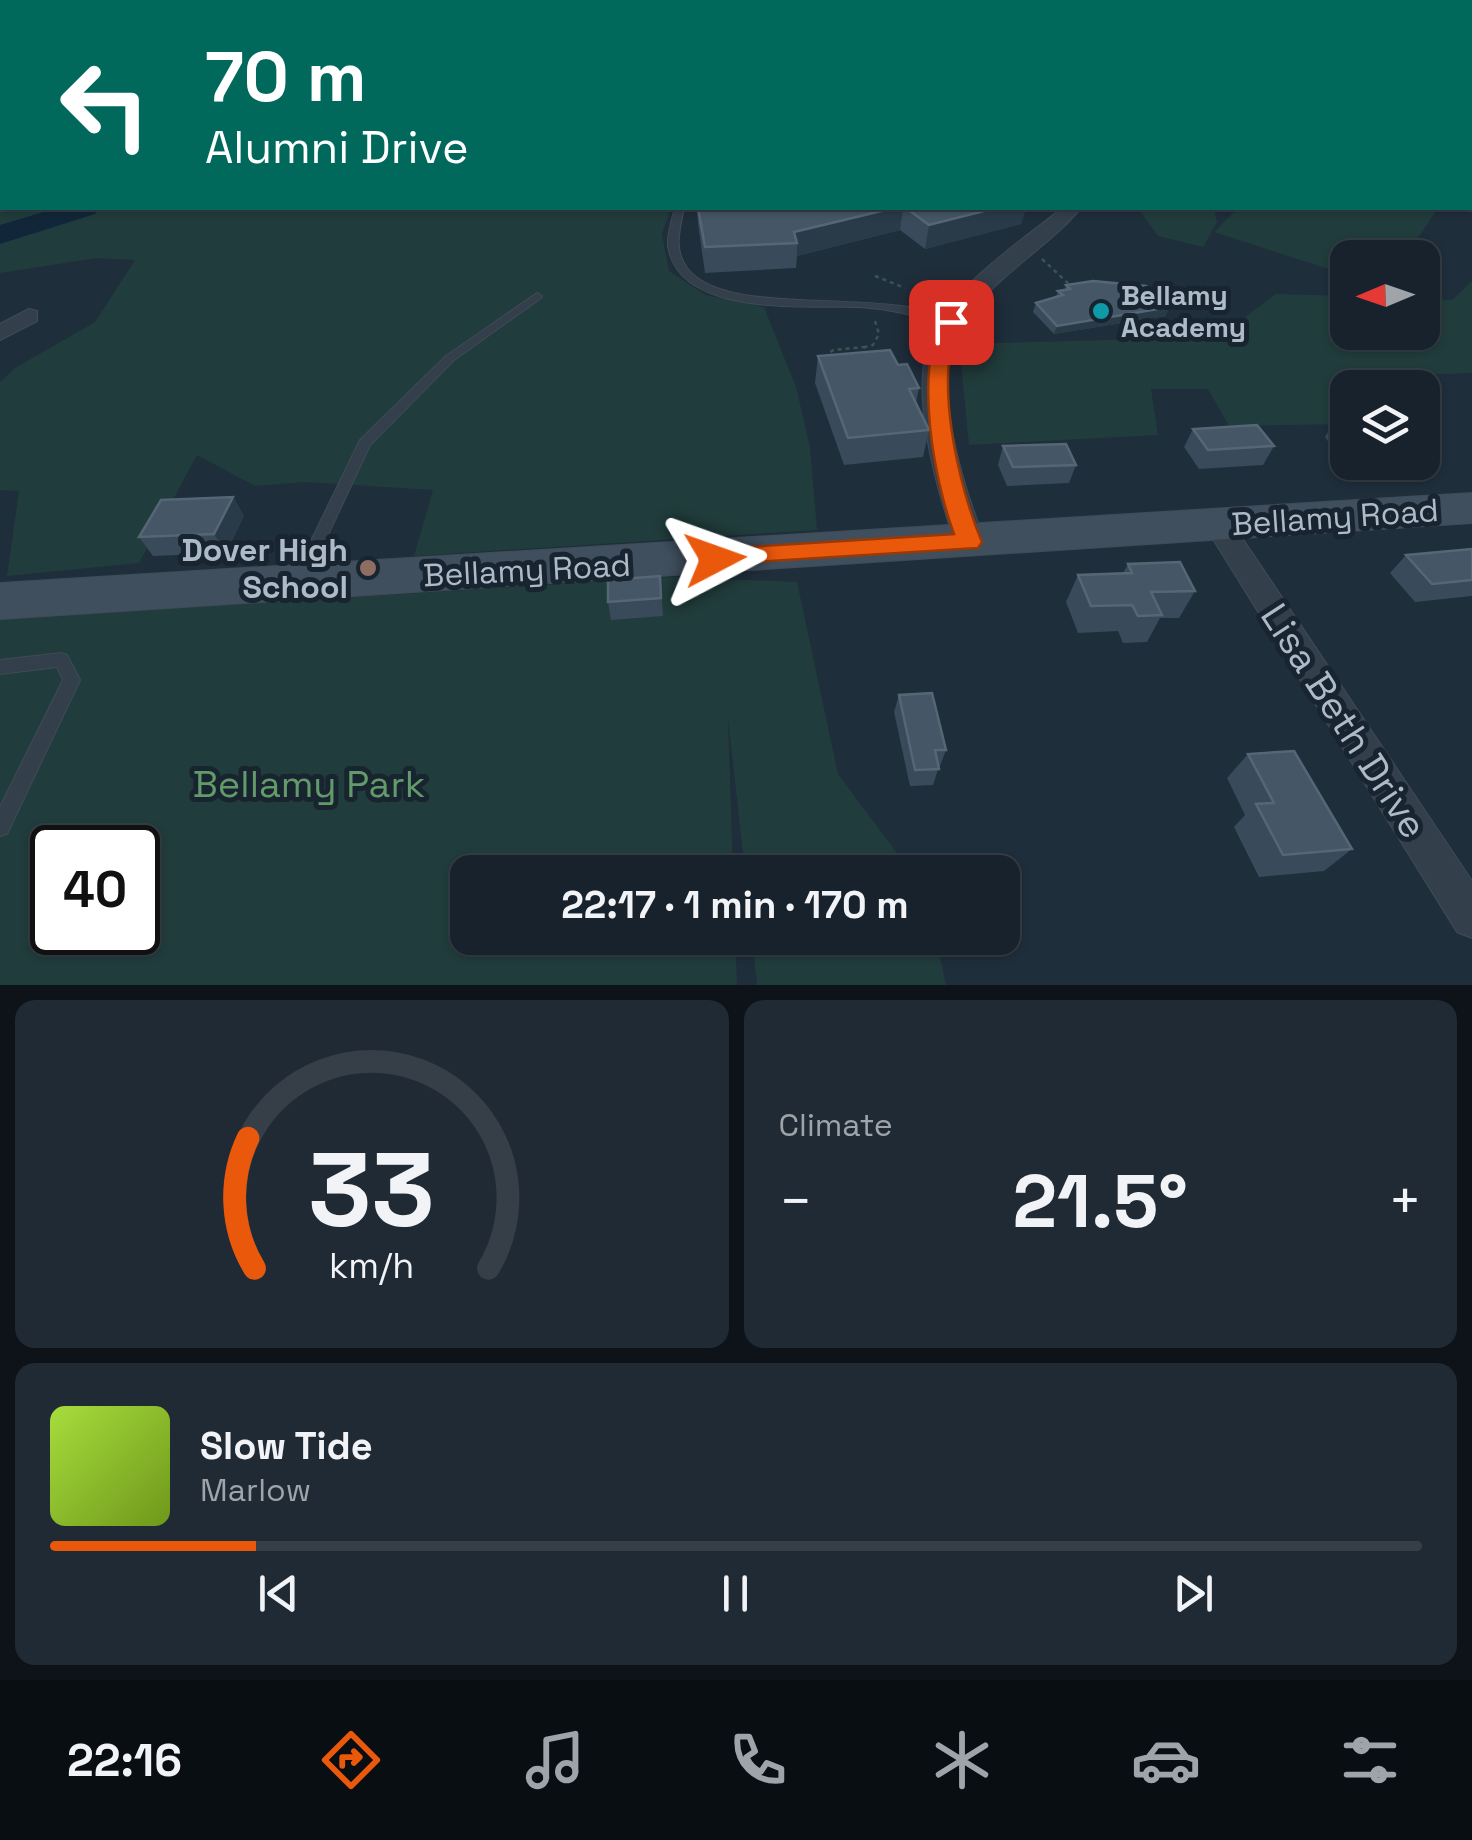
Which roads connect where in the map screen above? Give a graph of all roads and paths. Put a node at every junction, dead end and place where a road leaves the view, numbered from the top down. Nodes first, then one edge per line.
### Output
1 (678, 210) edge
2 (1064, 210) edge
3 (1032, 256) dead end
4 (876, 276) dead end
5 (905, 288) dead end
6 (1077, 292) edge
7 (537, 296) dead end
8 (880, 306) joint
9 (29, 316) dead end
10 (867, 321) dead end
11 (951, 322) junction
12 (0, 333) edge
13 (865, 347) junction
14 (871, 362) edge
15 (830, 371) edge
16 (1472, 508) edge
17 (1218, 524) junction
18 (970, 542) junction
19 (299, 583) junction
20 (0, 601) edge
21 (0, 667) edge
22 (0, 827) edge
23 (1472, 917) edge

1 - 8 lane
2 - 11 street
3 - 6 path
4 - 5 path
7 - 19 lane
8 - 11 lane
9 - 12 street
10 - 13 path
11 - 18 street
13 - 14 path
13 - 15 path
16 - 17 street, Bellamy Road
17 - 18 street, Bellamy Road
17 - 23 street, Lisa Beth Drive
18 - 19 street, Bellamy Road
19 - 20 street, Bellamy Road
21 - 22 lane

